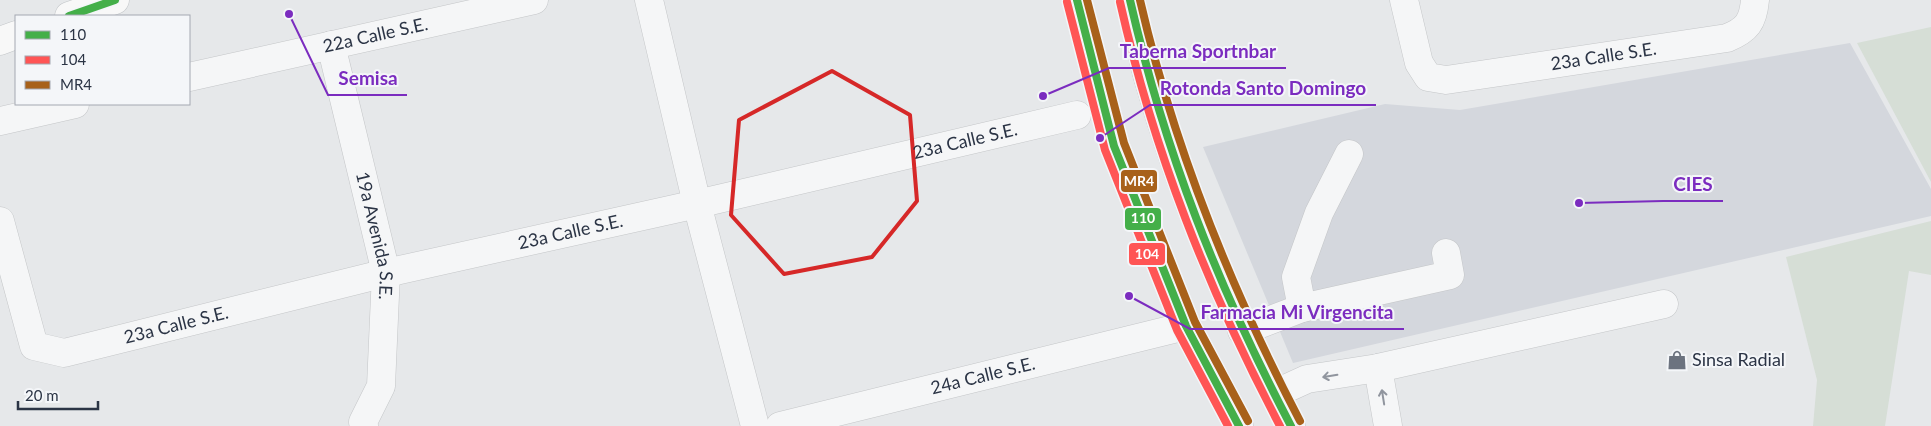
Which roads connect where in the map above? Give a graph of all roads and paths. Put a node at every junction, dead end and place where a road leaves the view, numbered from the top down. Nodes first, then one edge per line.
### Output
1 (116, 0) edge
2 (534, 0) edge
3 (649, 0) edge
4 (1077, 0) edge
5 (1130, 0) edge
6 (1404, 0) edge
7 (1755, 0) edge
8 (72, 15) edge
9 (15, 35) edge
10 (0, 41) edge
11 (330, 45) junction
12 (190, 78) edge
13 (72, 105) edge
14 (1078, 115) dead end
15 (0, 121) edge
16 (1349, 154) dead end
17 (697, 204) junction
18 (0, 221) edge
19 (1446, 253) dead end
20 (386, 272) junction
21 (1664, 304) dead end
22 (1302, 308) junction
23 (1186, 326) junction
24 (1242, 331) junction
25 (1378, 368) junction
26 (1274, 394) junction
27 (364, 426) edge
28 (755, 426) edge
29 (780, 426) edge
30 (1239, 426) edge
31 (1291, 426) edge
32 (1388, 426) edge

1 - 8 main road
2 - 11 street, 22a Calle S.E.
3 - 17 street
4 - 23 main road
5 - 24 main road
6 - 7 street, 23a Calle S.E.
9 - 10 main road
11 - 12 street, 22a Calle S.E.
11 - 20 street, 19a Avenida S.E.
13 - 15 street
14 - 17 street, 23a Calle S.E.
16 - 22 street
17 - 20 street, 23a Calle S.E.
17 - 28 street
18 - 20 street, 23a Calle S.E.
19 - 22 street
20 - 27 street, 19a Avenida S.E.
21 - 25 street
22 - 24 street
23 - 29 street, 24a Calle S.E.
23 - 30 main road
24 - 26 main road
25 -> 26 street
32 -> 25 street
26 - 31 main road

